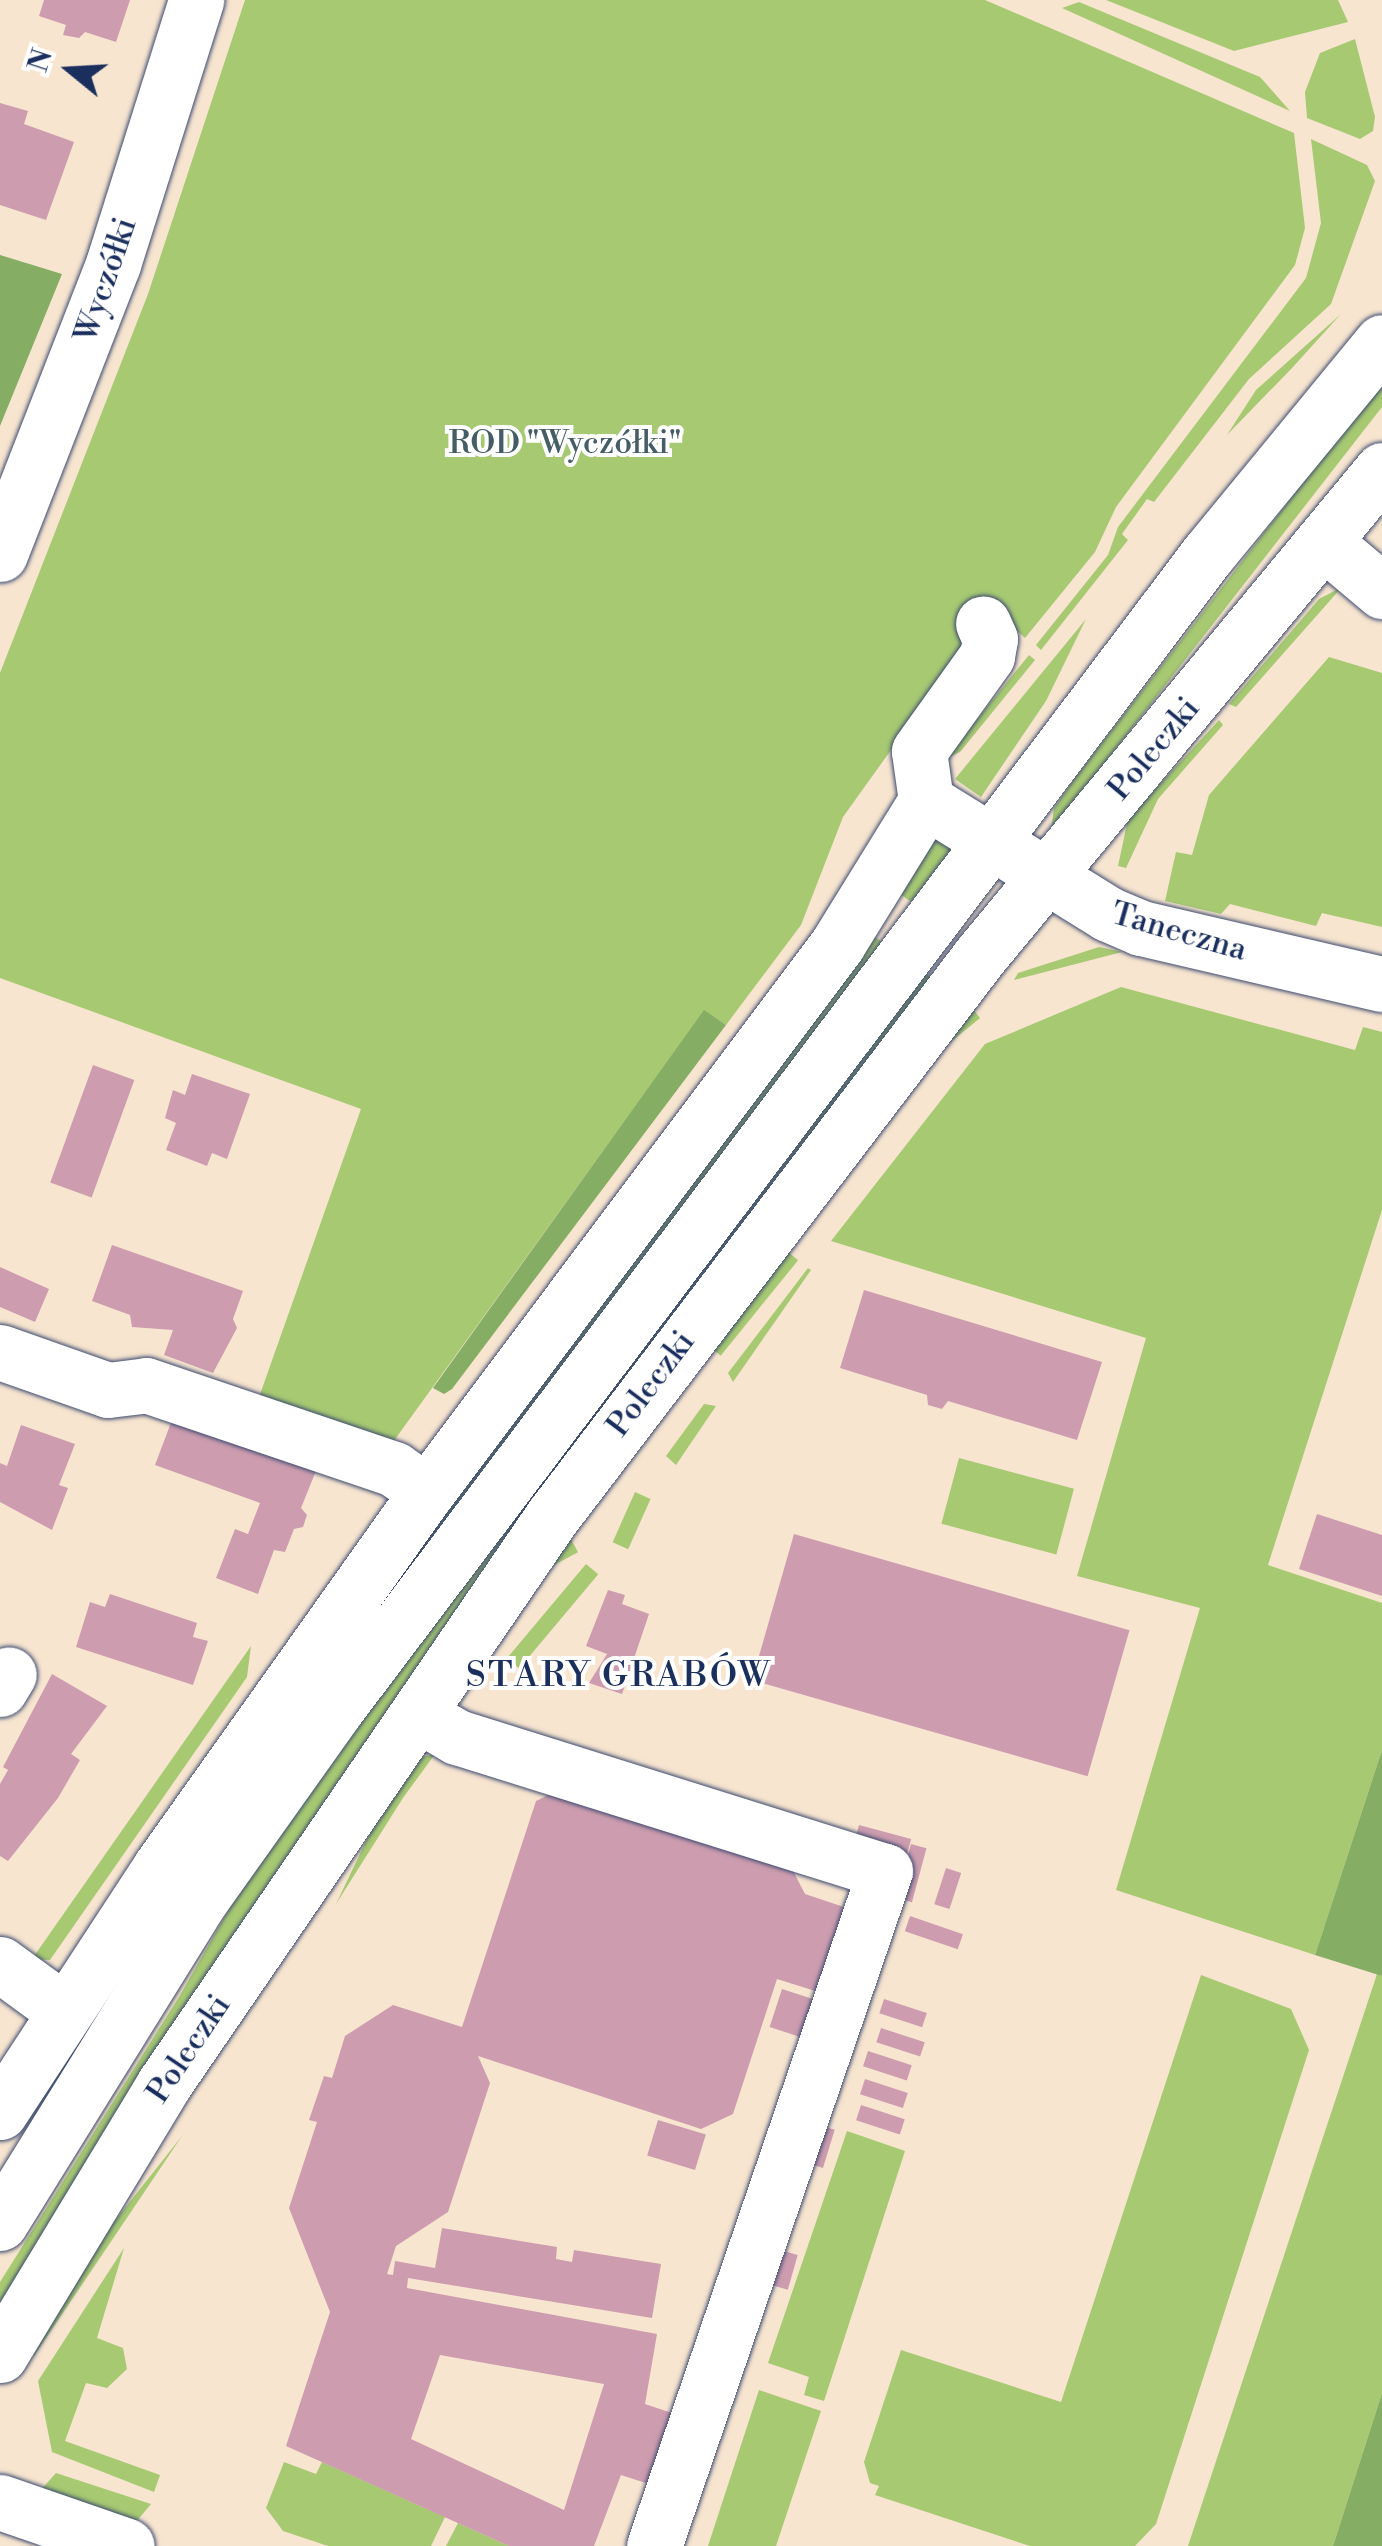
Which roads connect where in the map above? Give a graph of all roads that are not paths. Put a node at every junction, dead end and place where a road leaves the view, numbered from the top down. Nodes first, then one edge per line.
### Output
1 (196, 0) edge
2 (1382, 342) edge
3 (1382, 470) edge
4 (1325, 543) junction
5 (0, 554) edge
6 (1382, 591) edge
7 (983, 623) dead end
8 (926, 801) junction
9 (991, 842) junction
10 (1047, 878) junction
11 (1382, 984) edge
12 (0, 1352) edge
13 (428, 1492) junction
14 (419, 1715) junction
15 (0, 1964) edge
16 (63, 2010) junction
17 (0, 2112) edge
18 (0, 2224) edge
19 (0, 2355) edge
20 (0, 2502) edge
21 (127, 2546) edge
22 (654, 2546) edge

1 - 5 main road, Wyczółki
2 - 9 main road, Poleczki
3 - 4 main road, Poleczki
4 - 6 main road
4 - 10 main road, Poleczki
7 - 8 main road
8 - 9 main road
8 - 13 main road
9 - 10 main road, Taneczna
9 - 18 main road, Poleczki
10 - 11 main road, Taneczna
10 - 14 main road, Poleczki
12 - 13 main road
13 - 16 main road
14 - 19 main road, Poleczki
14 - 22 main road
15 - 16 main road
16 - 17 main road
20 - 21 main road

